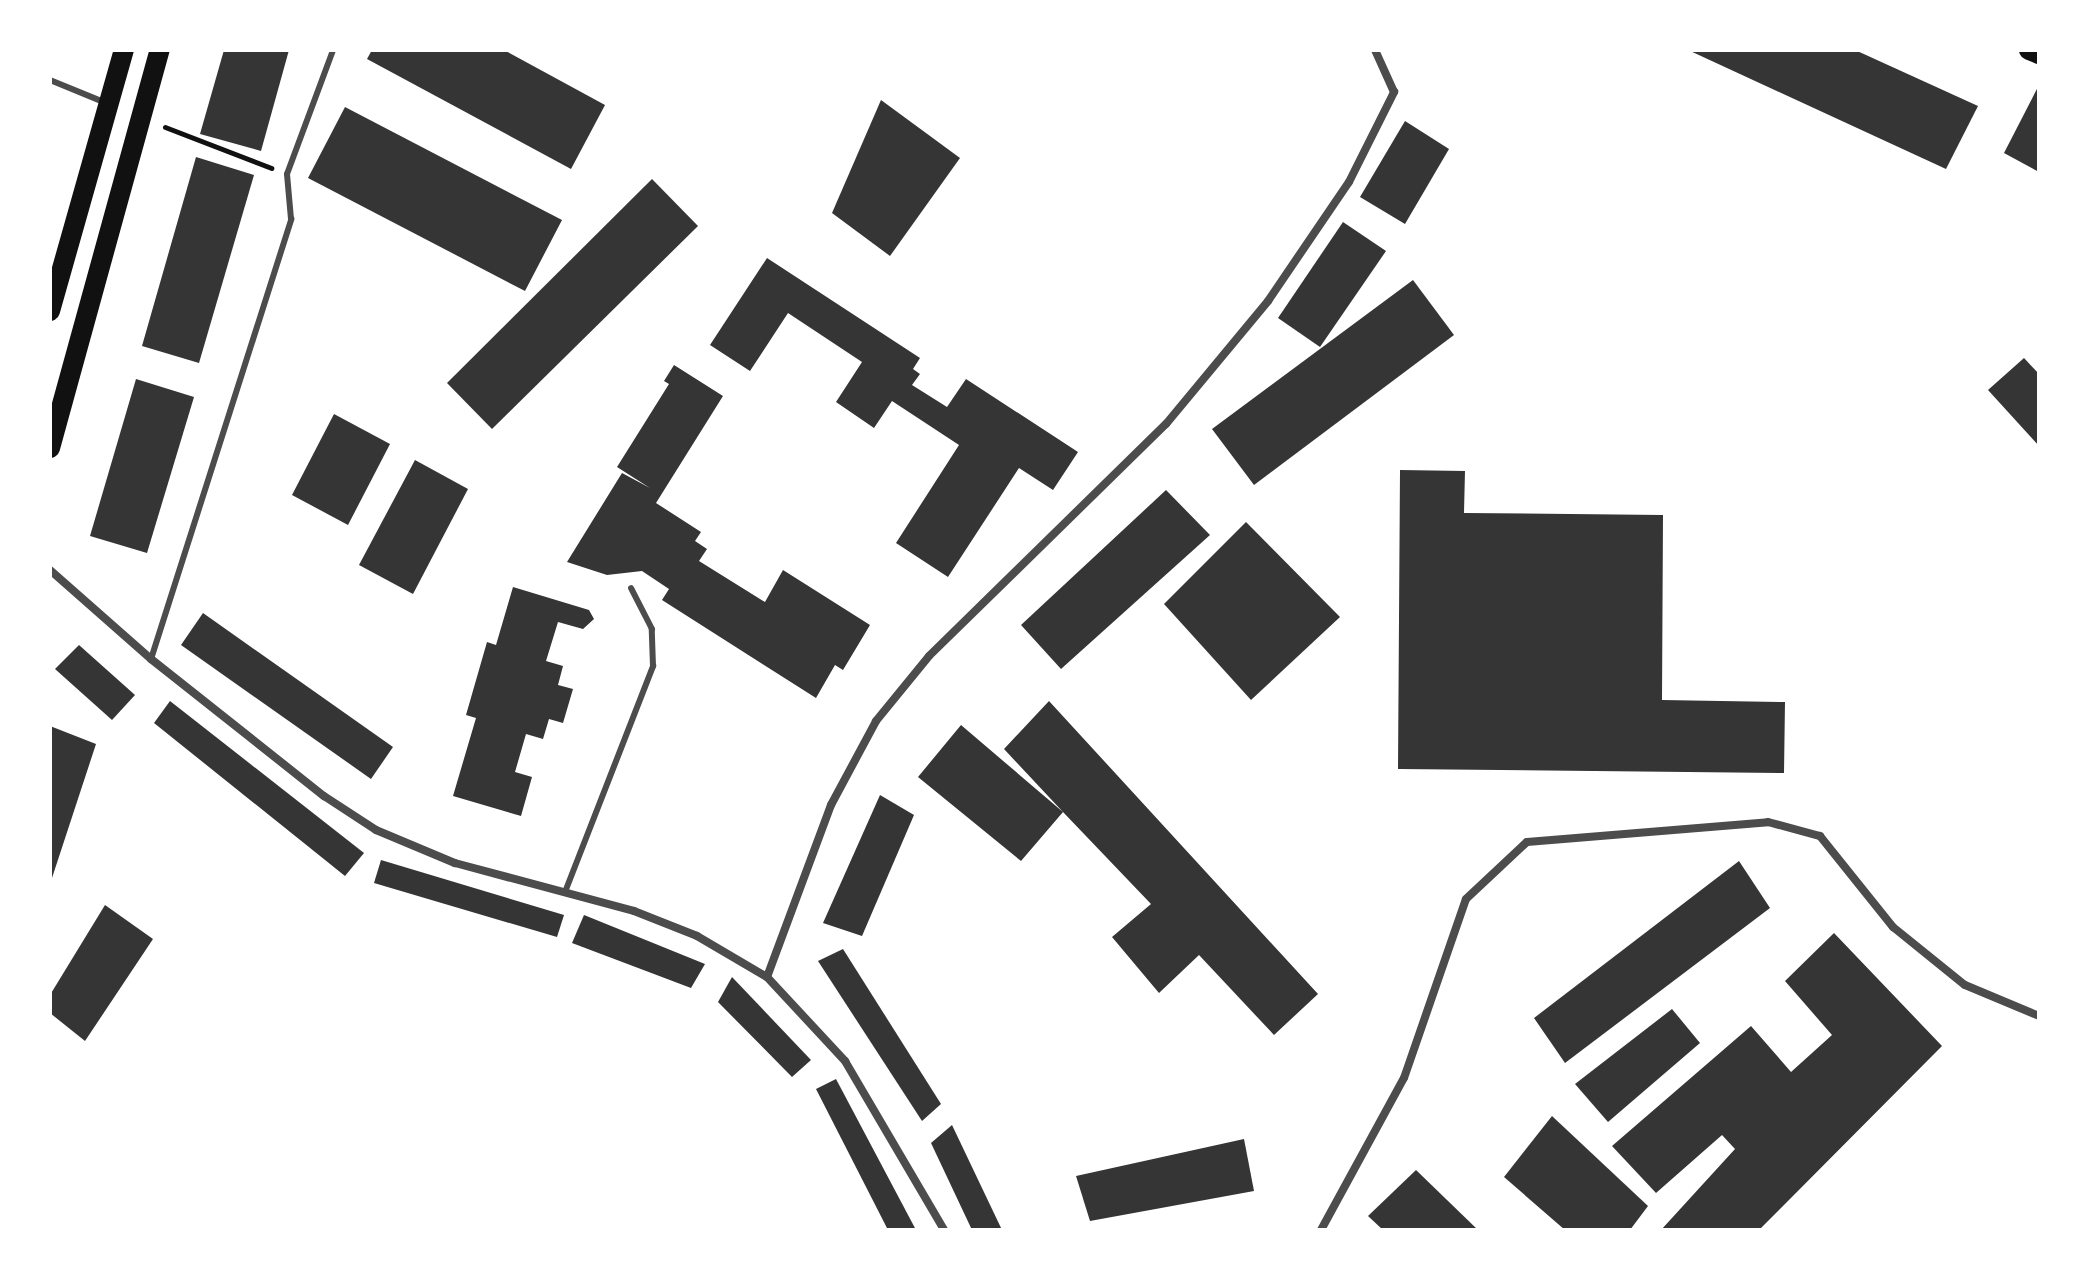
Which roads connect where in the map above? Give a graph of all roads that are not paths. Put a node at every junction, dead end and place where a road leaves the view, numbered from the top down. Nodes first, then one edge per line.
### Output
1 (124, 50) edge
2 (160, 50) edge
3 (333, 50) edge
4 (1375, 50) edge
5 (2029, 50) edge
6 (2039, 54) edge
7 (50, 80) edge
8 (108, 104) junction
9 (50, 311) edge
10 (50, 448) edge
11 (50, 570) edge
12 (631, 588) dead end
13 (151, 659) junction
14 (565, 892) junction
15 (767, 977) junction
16 (2039, 1016) edge
17 (944, 1230) edge
18 (1321, 1230) edge

1 - 8 main road
2 - 10 main road
3 - 13 lane
4 - 15 street
5 - 6 main road
7 - 8 lane
8 - 9 main road
11 - 13 street
12 - 14 lane
13 - 14 street
14 - 15 street
15 - 17 street
16 - 18 street

